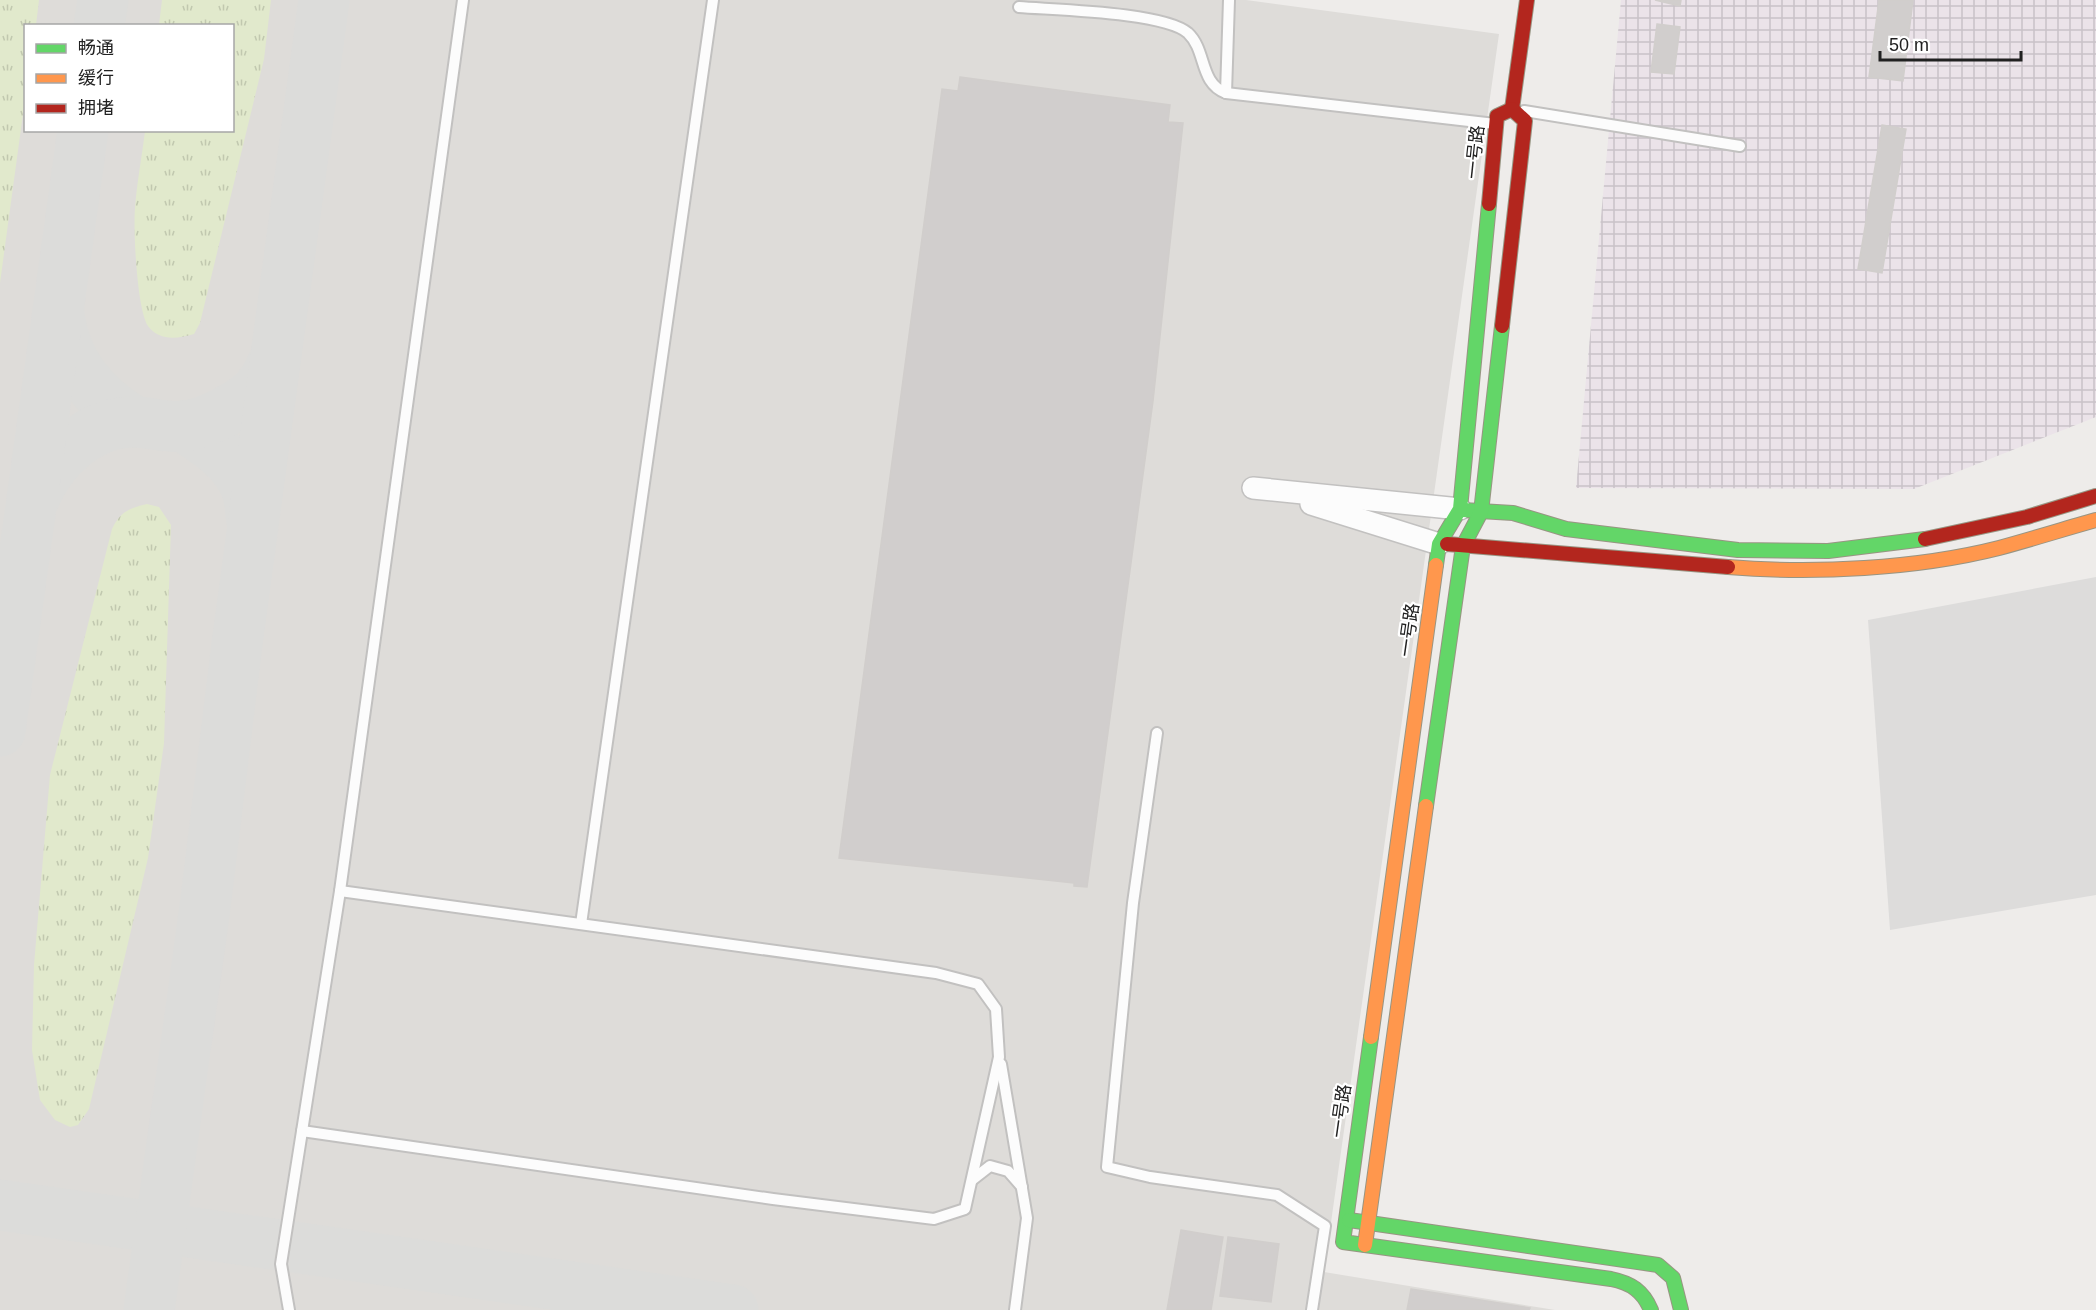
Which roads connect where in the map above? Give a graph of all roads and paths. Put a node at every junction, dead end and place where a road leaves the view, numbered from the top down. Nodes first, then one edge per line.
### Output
1 (463, 0) edge
2 (713, 0) edge
3 (1229, 0) edge
4 (1527, 0) edge
5 (1019, 7) dead end
6 (1226, 93) junction
7 (1512, 109) junction
8 (1496, 124) junction
9 (1740, 146) dead end
10 (2096, 496) edge
11 (1471, 511) junction
12 (2096, 520) edge
13 (1439, 544) junction
14 (1463, 546) junction
15 (1157, 733) dead end
16 (340, 891) junction
17 (581, 924) junction
18 (999, 1057) junction
19 (302, 1131) junction
20 (972, 1180) junction
21 (1022, 1187) junction
22 (1345, 1220) junction
23 (1368, 1223) junction
24 (1365, 1245) junction
25 (289, 1310) edge
26 (1015, 1310) edge
27 (1312, 1310) edge
28 (1651, 1310) edge
29 (1681, 1310) edge

1 - 16 lane
2 - 17 lane
3 - 6 lane
4 - 7 main road
5 - 6 lane
6 - 8 lane
7 - 8 main road, 一号路
7 - 9 lane
7 - 11 main road, 一号路
8 - 11 main road, 一号路
10 - 11 main road
11 - 13 main road, 一号路
11 - 13 street
11 - 14 main road, 一号路
12 - 14 main road
13 - 14 main road
13 - 22 main road, 一号路
14 - 23 main road, 一号路
15 - 27 lane
16 - 17 lane
16 - 19 lane
17 - 18 lane
18 - 20 lane
18 - 21 lane
19 - 20 lane
19 - 25 lane
20 - 21 lane
21 - 26 lane
22 - 23 main road
22 - 24 main road, 一号路
23 - 24 main road, 一号路
23 - 29 main road
24 - 28 main road

